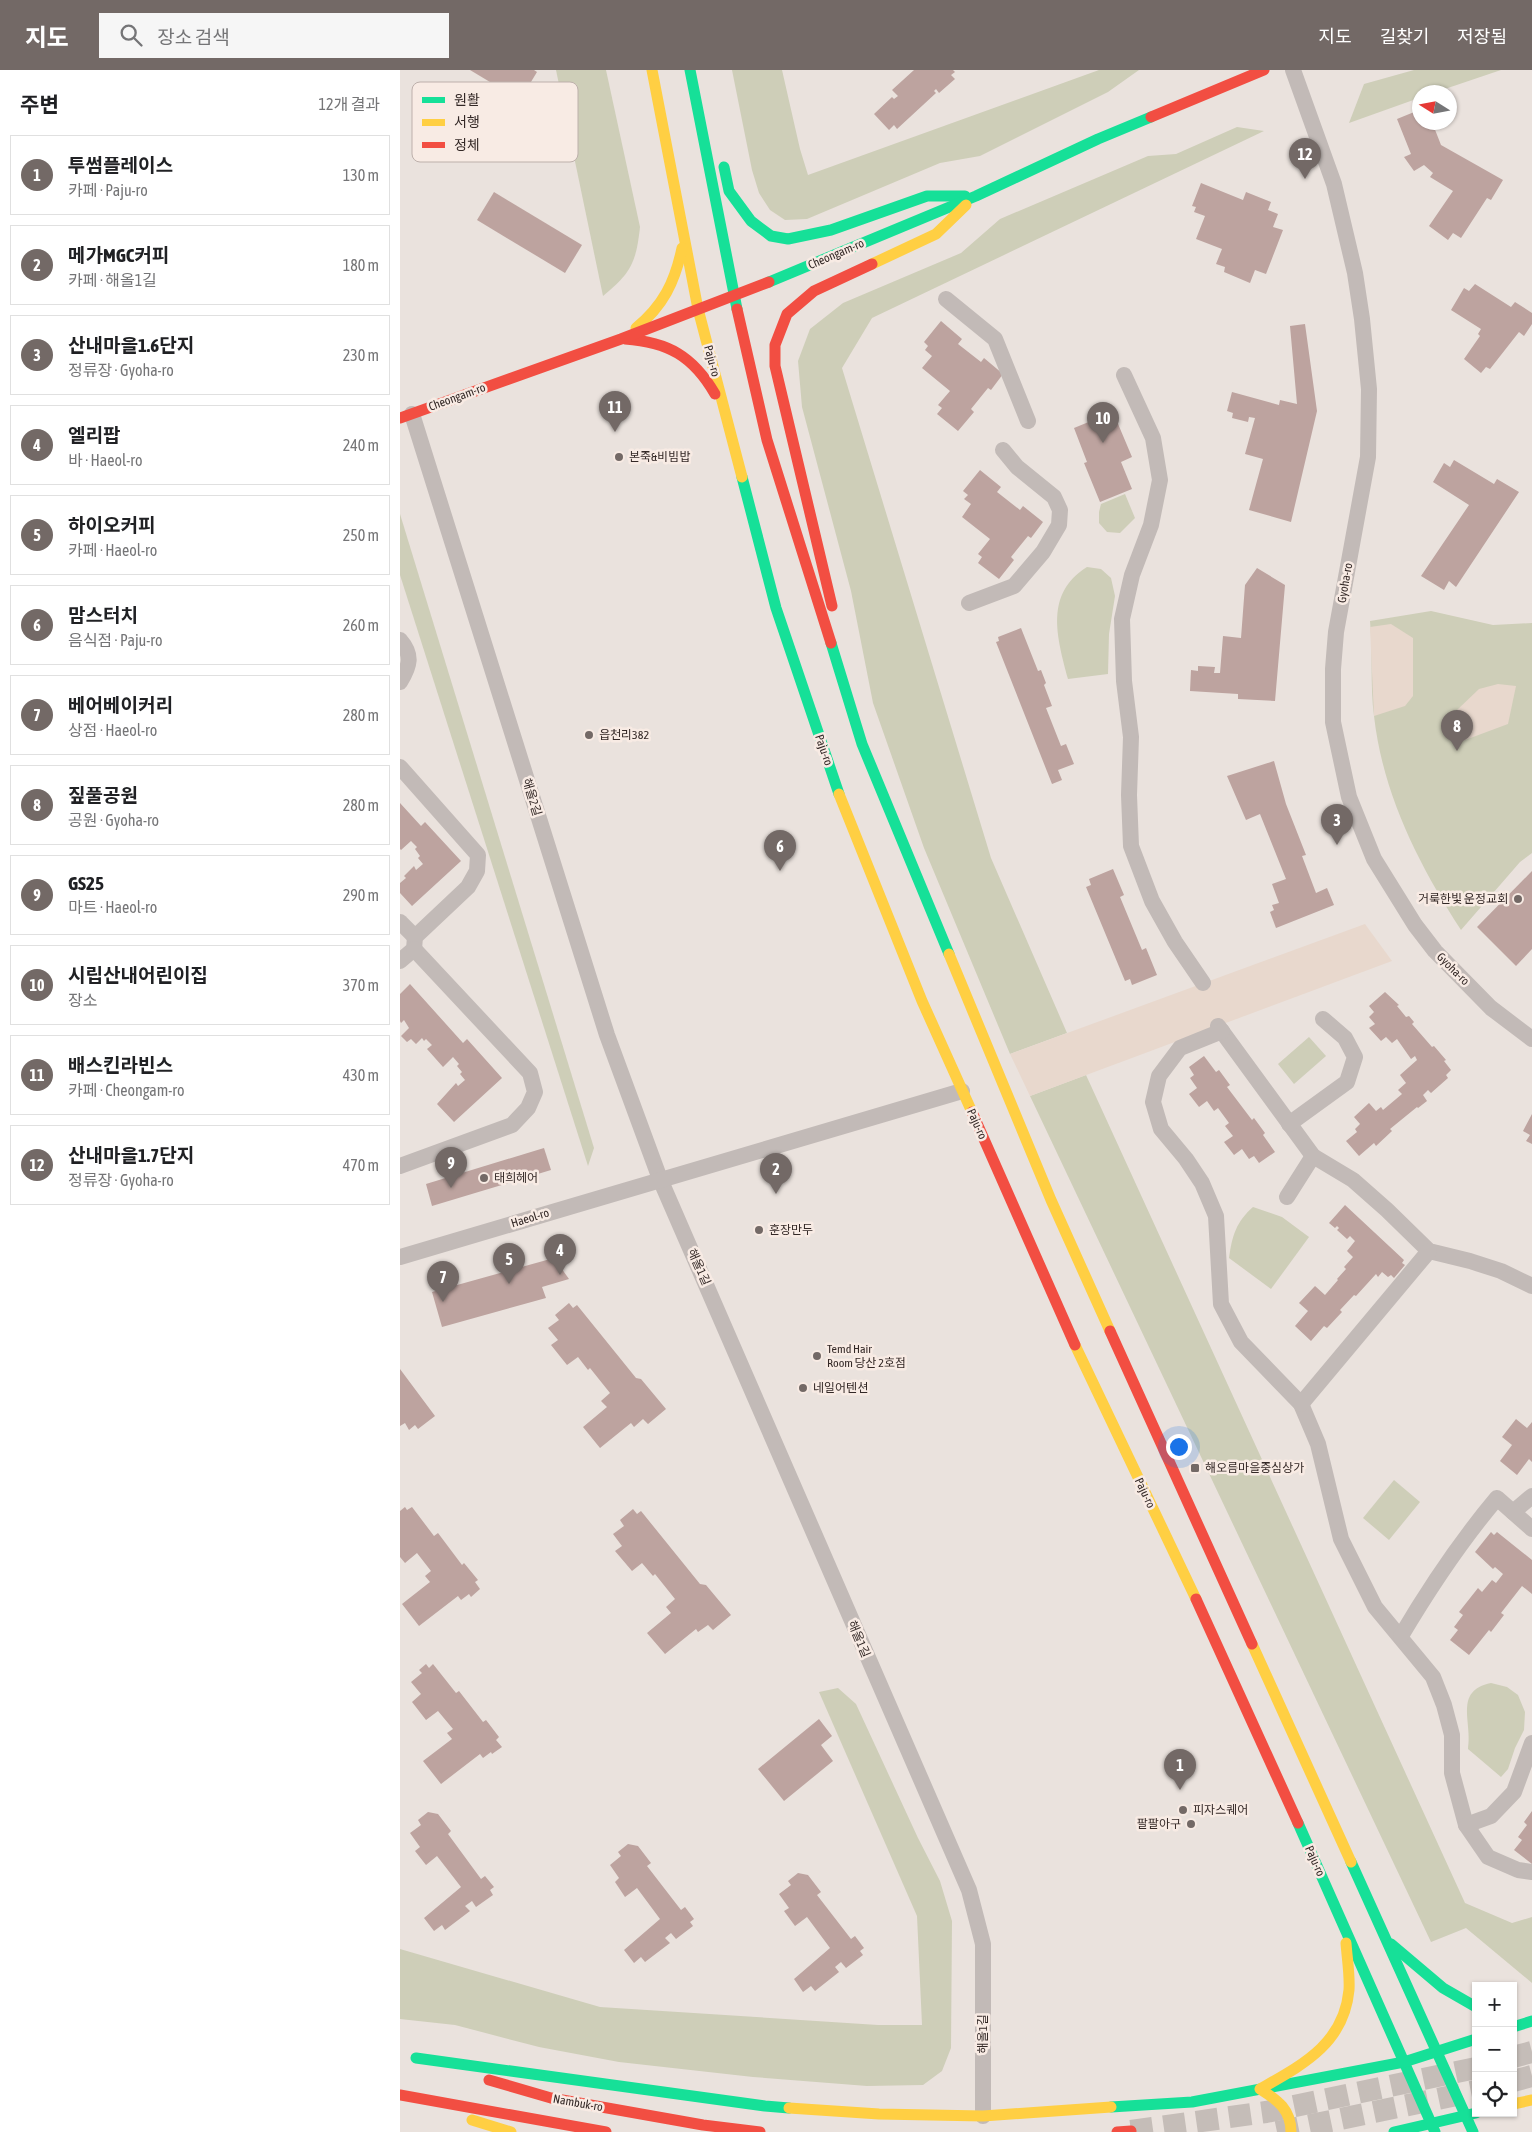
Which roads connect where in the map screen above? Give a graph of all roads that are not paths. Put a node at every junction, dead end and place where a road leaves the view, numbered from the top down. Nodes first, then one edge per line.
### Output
1 (652, 70) edge
2 (690, 70) edge
3 (1264, 70) edge
4 (1292, 70) edge
5 (721, 154) dead end
6 (976, 196) junction
7 (680, 216) junction
8 (734, 295) junction
9 (946, 299) dead end
10 (698, 309) junction
11 (621, 339) junction
12 (1124, 375) dead end
13 (726, 415) junction
14 (406, 416) edge
15 (1028, 421) dead end
16 (1003, 450) dead end
17 (969, 603) dead end
18 (400, 640) edge
19 (838, 664) junction
20 (400, 682) edge
21 (400, 767) edge
22 (400, 922) edge
23 (414, 943) junction
24 (400, 961) edge
25 (1203, 983) dead end
26 (1323, 1019) dead end
27 (1532, 1039) edge
28 (962, 1091) junction
29 (1289, 1124) junction
30 (1313, 1156) junction
31 (400, 1166) edge
32 (660, 1179) junction
33 (1287, 1197) dead end
34 (1429, 1251) junction
35 (400, 1257) edge
36 (1532, 1286) edge
37 (1301, 1404) junction
38 (1532, 1496) edge
39 (1513, 1512) junction
40 (1532, 1528) edge
41 (1401, 1636) junction
42 (1532, 1743) edge
43 (1466, 1825) junction
44 (1532, 1872) edge
45 (1344, 1928) junction
46 (1386, 1939) junction
47 (1472, 2005) edge
48 (1529, 2022) edge
49 (1517, 2026) edge
50 (1472, 2040) edge
51 (1437, 2051) junction
52 (1404, 2062) junction
53 (1260, 2089) junction
54 (400, 2096) edge
55 (1532, 2100) edge
56 (1517, 2103) edge
57 (1471, 2114) edge
58 (983, 2116) junction
59 (1433, 2127) edge
60 (1131, 2131) edge
61 (511, 2132) edge
62 (606, 2132) edge
63 (760, 2132) edge
64 (1117, 2132) edge
65 (1291, 2132) edge
66 (1394, 2132) edge
67 (1473, 2132) edge

1 - 7 main road, Paju-ro
2 - 8 main road
3 - 6 main road, Cheongam-ro
4 - 27 street, Gyoha-ro
5 - 6 main road
6 - 8 main road, Cheongam-ro
6 - 19 main road
7 - 10 main road, Paju-ro
7 - 11 main road
8 - 10 main road, Cheongam-ro
8 - 19 main road
9 - 15 street
10 - 11 main road, Cheongam-ro
10 - 13 main road, Paju-ro
11 - 13 main road
11 - 14 main road, Cheongam-ro
12 - 25 street
13 - 28 main road, Paju-ro
14 - 32 street, 해올2길
16 - 17 street
18 - 20 street
19 - 46 main road
21 - 23 street
22 - 23 street
23 - 24 street
23 - 31 street
26 - 29 street
28 - 32 street, Haeol-ro
28 - 45 main road, Paju-ro
29 - 30 street
29 - 37 street
30 - 33 street
30 - 34 street
32 - 35 street, Haeol-ro
32 - 58 street, 해올1길
34 - 36 street
34 - 37 street
37 - 41 street
38 - 39 street
39 - 40 street
39 - 41 street
41 - 43 street
42 - 43 street
43 - 44 street
45 - 52 main road, Paju-ro
45 - 53 main road
46 - 47 main road
46 - 51 main road
48 - 49 main road
50 - 51 main road
51 - 52 main road
51 - 57 main road
52 - 53 main road
52 - 59 main road, Paju-ro
53 - 58 main road
53 - 65 main road
54 - 61 main road
54 - 62 main road, Nambuk-ro
55 - 56 main road
57 - 59 main road
57 - 67 main road
58 - 63 main road, Nambuk-ro
59 - 66 main road
60 - 64 main road

